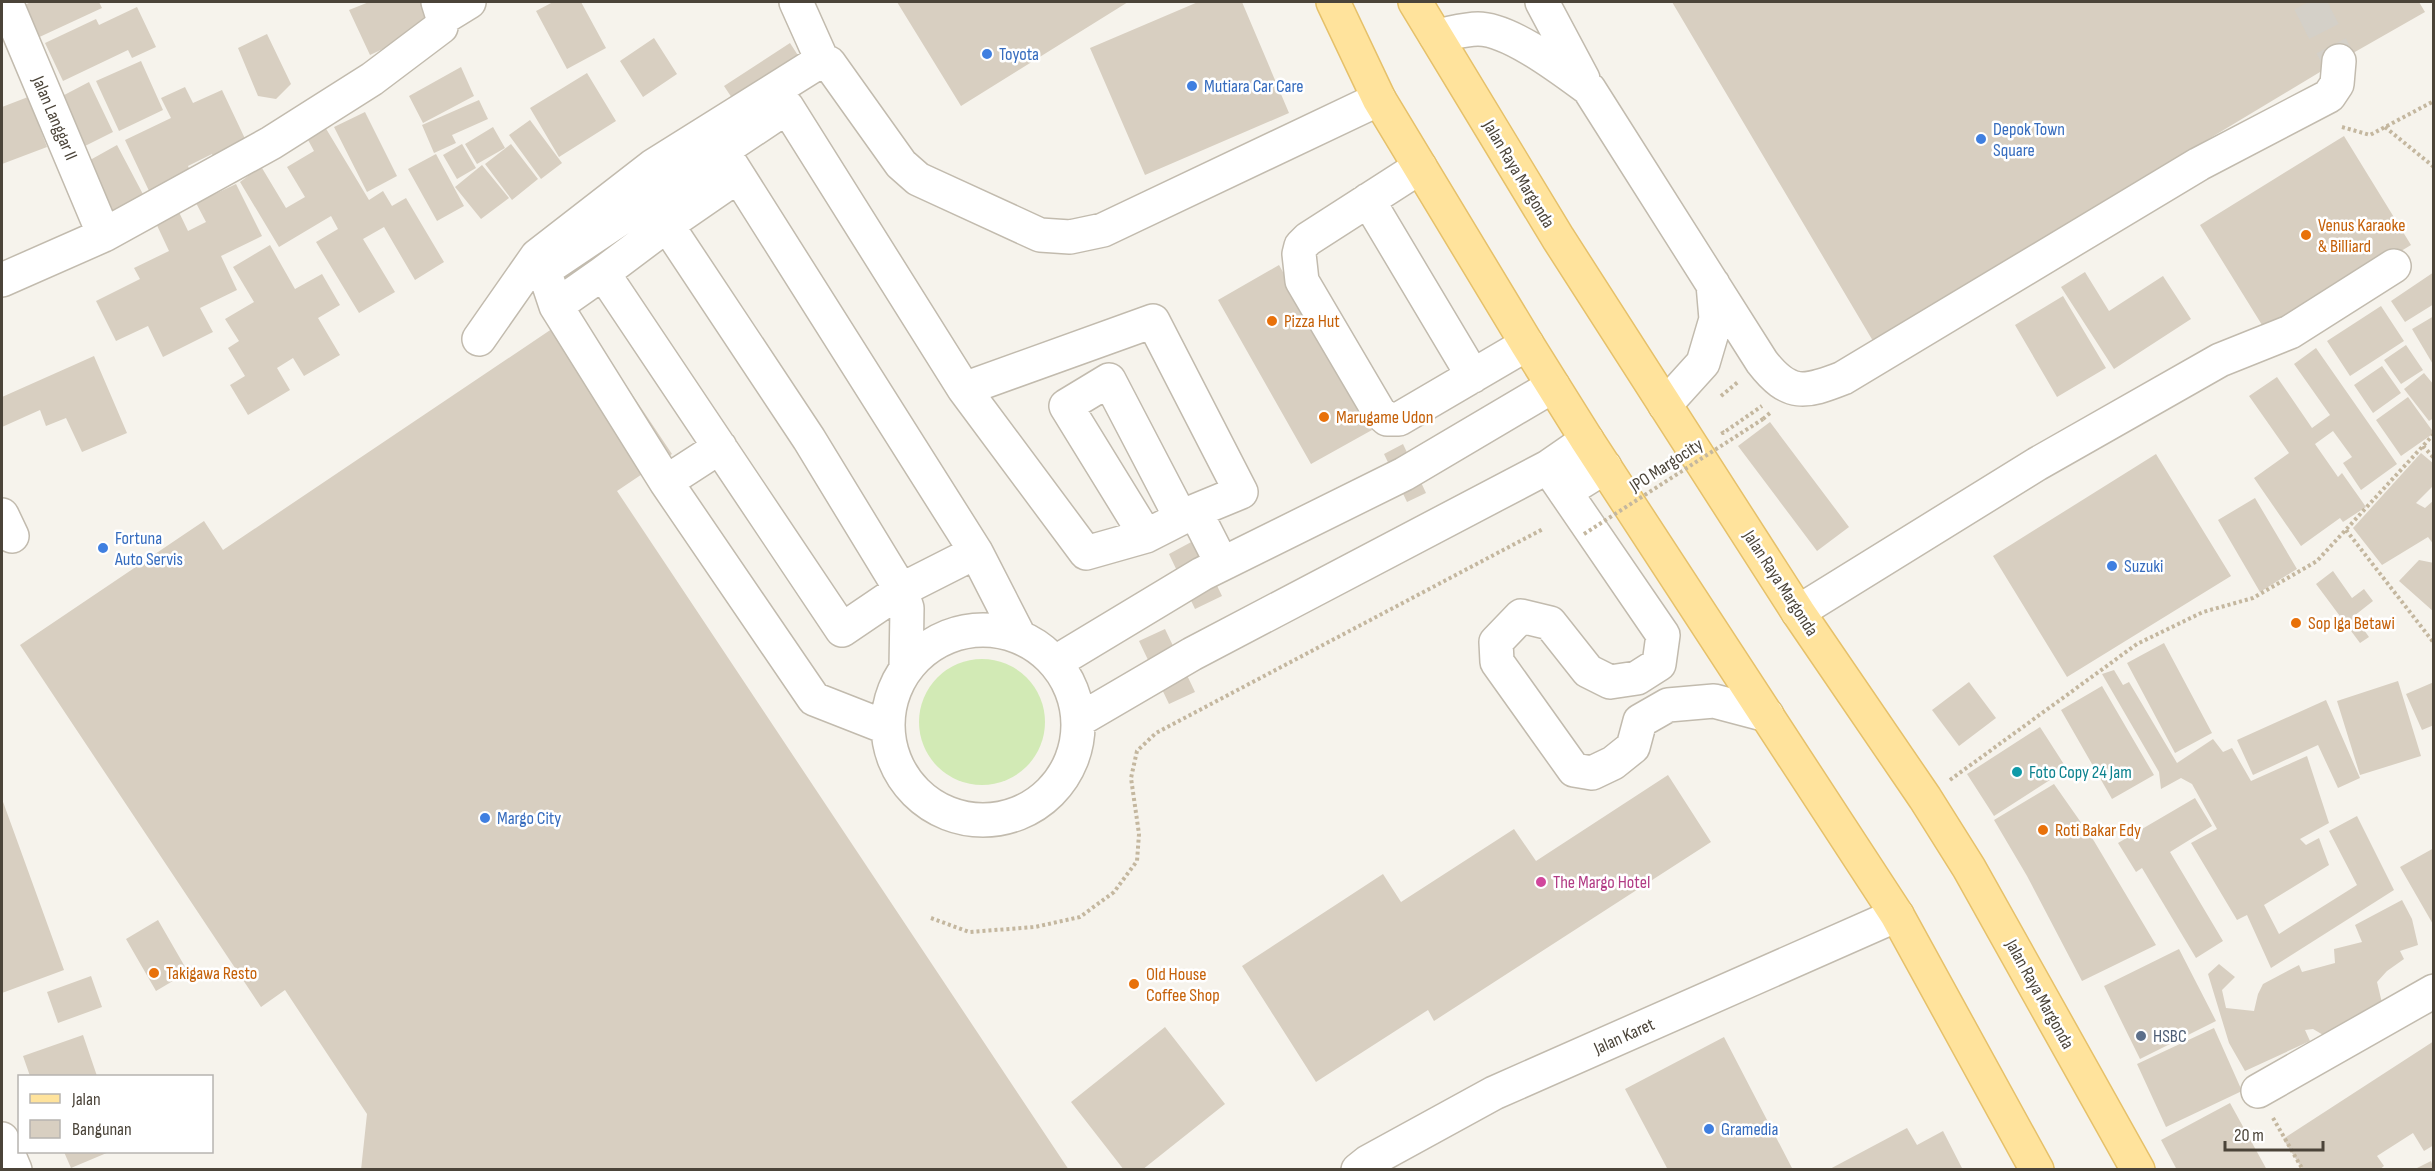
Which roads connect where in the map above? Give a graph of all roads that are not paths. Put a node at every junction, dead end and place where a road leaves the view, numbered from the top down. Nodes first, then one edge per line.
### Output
1 (796, 2) edge
2 (1333, 2) edge
3 (1542, 2) edge
4 (12, 3) edge
5 (450, 7) edge
6 (1428, 13) edge
7 (822, 60) junction
8 (2339, 61) tunnel mouth
9 (1588, 89) junction
10 (1378, 99) junction
11 (730, 164) junction
12 (1420, 167) junction
13 (1368, 200) junction
14 (667, 225) junction
15 (104, 234) junction
16 (2394, 266) dead end
17 (603, 273) junction
18 (2, 280) edge
19 (1713, 284) junction
20 (556, 306) junction
21 (479, 339) dead end
22 (1527, 344) junction
23 (1473, 376) junction
24 (1553, 386) junction
25 (964, 389) junction
26 (1665, 405) junction
27 (1587, 440) junction
28 (720, 447) junction
29 (1605, 467) junction
30 (1556, 479) junction
31 (666, 482) junction
32 (1188, 514) junction
33 (1146, 536) junction
34 (976, 552) junction
35 (1222, 564) junction
36 (901, 590) junction
37 (1798, 612) junction
38 (1019, 636) junction
39 (1056, 662) junction
40 (906, 669) junction
41 (1767, 715) junction
42 (1079, 720) junction
43 (888, 728) junction
44 (1897, 915) junction
45 (2433, 991) edge
46 (2258, 1091) road end
47 (2, 1139) edge
48 (15, 1170) edge
49 (1358, 1170) edge
50 (2037, 1170) edge
51 (2138, 1170) edge

1 - 7 street
2 - 10 main road
3 - 9 street
4 - 15 street, Jalan Langgar II
5 - 15 street
6 - 9 street
6 - 26 main road, Jalan Raya Margonda
7 - 10 street
7 - 21 street
8 - 19 street
9 - 19 street
10 - 12 main road
11 - 14 street
11 - 20 street
11 - 25 street
11 - 34 street
12 - 13 street
12 - 22 main road
13 - 23 street
13 - 23 street
14 - 17 street
14 - 36 street
15 - 18 street
16 - 37 street
17 - 20 street
17 - 28 street
19 - 26 street
20 - 31 street
22 - 23 street
22 - 24 main road
24 - 27 main road
24 - 35 street
25 - 32 street
25 - 33 street
26 - 37 main road, Jalan Raya Margonda
27 - 29 main road
27 - 30 street
28 - 31 street
28 - 36 street
29 - 30 street
29 - 41 main road
30 - 41 street
30 - 42 street
31 - 43 street
32 - 33 street
32 - 33 street
32 - 35 street
34 - 36 street
34 - 38 street
35 - 39 street
36 - 40 street
37 - 51 main road, Jalan Raya Margonda
38 - 39 street
38 - 40 street
39 - 42 street
40 - 43 street
41 - 44 main road
42 - 43 street
44 - 49 street, Jalan Karet
44 - 50 main road
45 - 46 street
47 - 48 street

